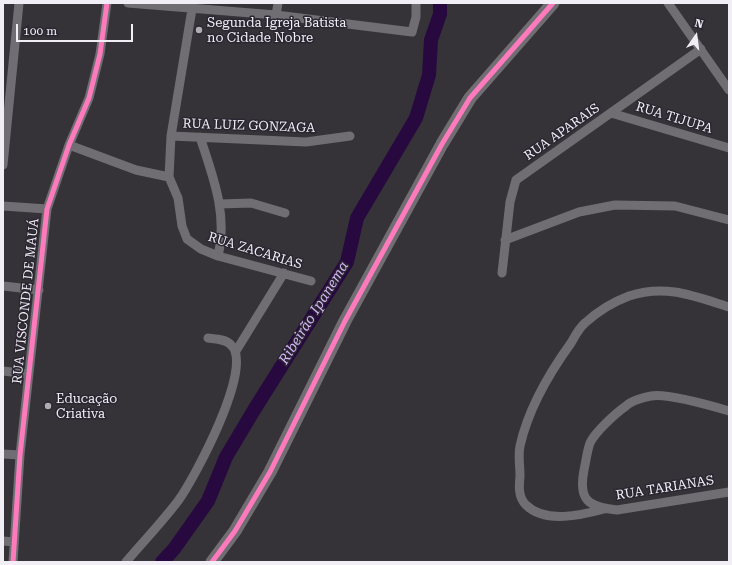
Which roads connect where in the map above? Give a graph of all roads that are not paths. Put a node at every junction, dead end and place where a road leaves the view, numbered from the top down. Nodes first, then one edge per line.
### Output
1 (19, 3) edge
2 (106, 3) edge
3 (128, 3) edge
4 (278, 3) edge
5 (416, 3) edge
6 (553, 3) edge
7 (668, 3) edge
8 (192, 6) edge
9 (276, 15) junction
10 (700, 50) junction
11 (729, 90) edge
12 (611, 113) junction
13 (171, 136) junction
14 (350, 136) dead end
15 (200, 138) junction
16 (70, 144) junction
17 (729, 148) edge
18 (3, 165) edge
19 (169, 177) junction
20 (220, 204) junction
21 (3, 206) edge
22 (47, 209) junction
23 (285, 213) dead end
24 (729, 220) edge
25 (505, 240) junction
26 (218, 256) junction
27 (284, 273) junction
28 (502, 273) dead end
29 (311, 281) dead end
30 (3, 286) edge
31 (39, 290) junction
32 (729, 306) edge
33 (208, 338) dead end
34 (236, 351) junction
35 (3, 371) edge
36 (29, 374) junction
37 (729, 411) edge
38 (3, 454) edge
39 (20, 455) junction
40 (729, 492) edge
41 (604, 509) junction
42 (3, 542) edge
43 (14, 542) junction
44 (13, 562) edge
45 (126, 562) edge
46 (212, 562) edge

1 - 18 street
2 - 16 street, RUA VISCONDE DE MAUÁ
3 - 8 street
4 - 9 street
5 - 9 street
6 - 46 main road
7 - 10 street
8 - 9 street
8 - 13 street
10 - 11 street
10 - 12 street, RUA APARAIS
12 - 17 street, RUA TIJUPA
12 - 25 street, RUA APARAIS
13 - 15 street, RUA LUIZ GONZAGA
13 - 19 street
14 - 15 street, RUA LUIZ GONZAGA
15 - 20 street
16 - 19 street
16 - 22 street, RUA VISCONDE DE MAUÁ
19 - 26 street, RUA ZACARIAS
20 - 23 street
20 - 26 street
21 - 22 street
22 - 31 street, RUA VISCONDE DE MAUÁ
24 - 25 street
25 - 28 street, RUA APARAIS
26 - 27 street, RUA ZACARIAS
27 - 29 street, RUA ZACARIAS
27 - 34 street
30 - 31 street
31 - 36 street, RUA VISCONDE DE MAUÁ
32 - 41 street, RUA TARIANAS
33 - 34 street
34 - 45 street
35 - 36 street
36 - 39 street, RUA VISCONDE DE MAUÁ
37 - 41 street, RUA TARIANAS
38 - 39 street
39 - 43 street, RUA VISCONDE DE MAUÁ
40 - 41 street, RUA TARIANAS
42 - 43 street
43 - 44 street, RUA VISCONDE DE MAUÁ

